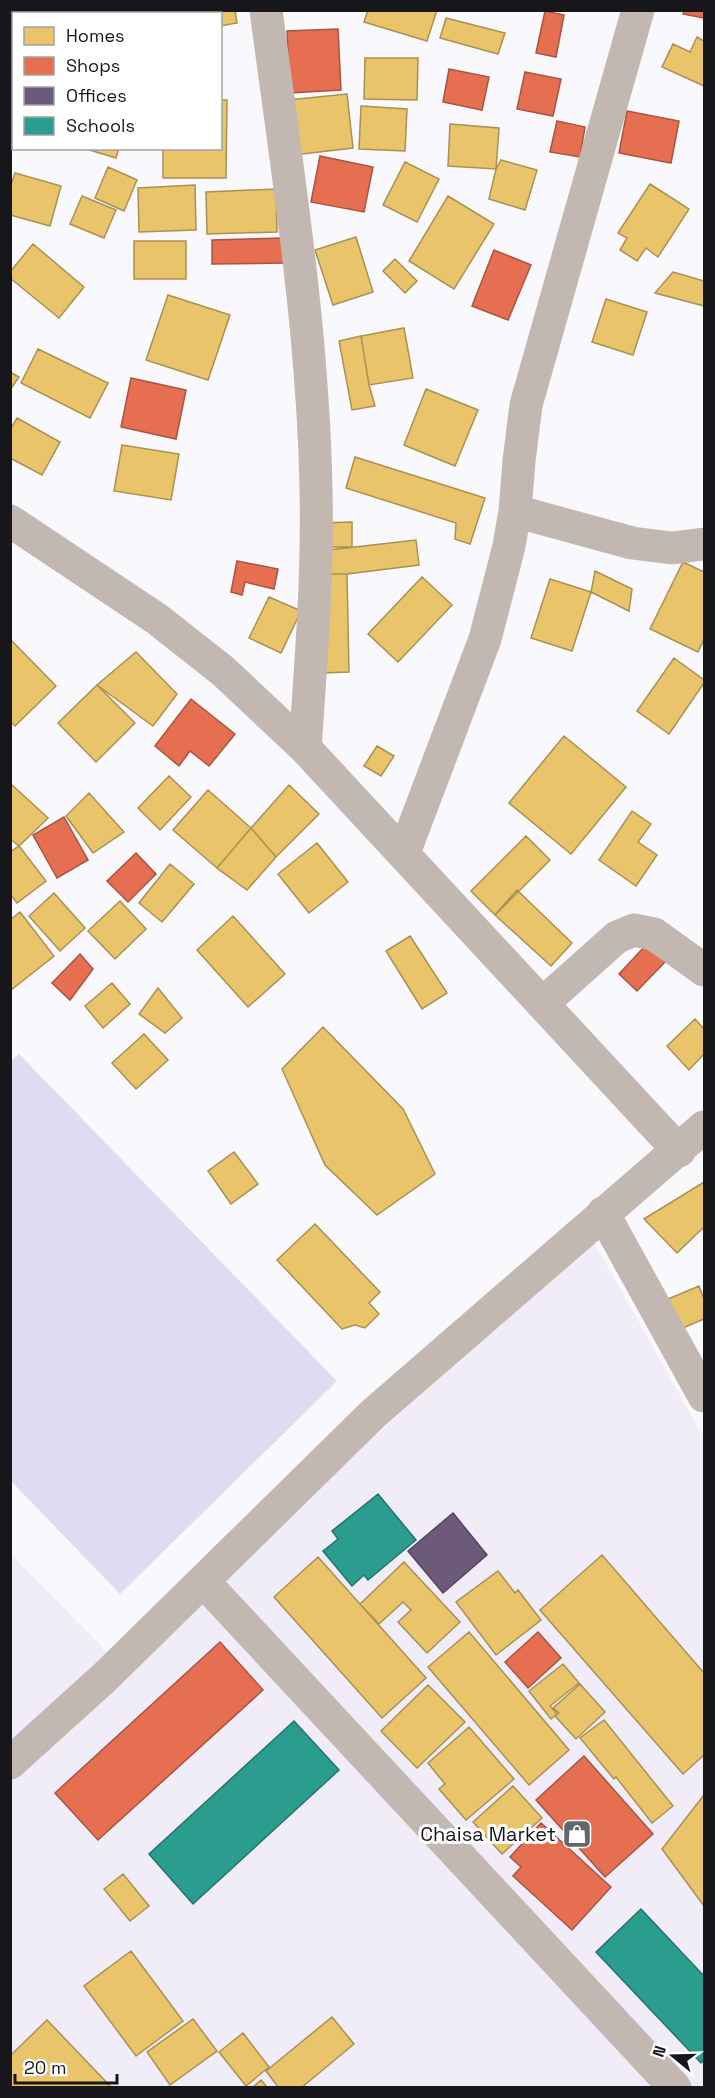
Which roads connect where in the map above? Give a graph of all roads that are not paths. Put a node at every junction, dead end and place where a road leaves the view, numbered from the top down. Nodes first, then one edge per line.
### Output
1 (266, 10) edge
2 (638, 10) edge
3 (515, 511) junction
4 (10, 521) edge
5 (705, 544) edge
6 (305, 748) junction
7 (404, 853) junction
8 (705, 970) edge
9 (543, 1003) junction
10 (705, 1127) edge
11 (679, 1151) junction
12 (603, 1213) junction
13 (705, 1396) edge
14 (204, 1582) junction
15 (10, 1763) edge
16 (675, 2088) edge

1 - 6 street
2 - 3 street
3 - 5 street
3 - 7 street
4 - 6 street
6 - 7 street
7 - 9 street
8 - 9 street
9 - 11 street
10 - 11 street
11 - 12 street
12 - 13 street
12 - 14 street
14 - 15 street
14 - 16 street

